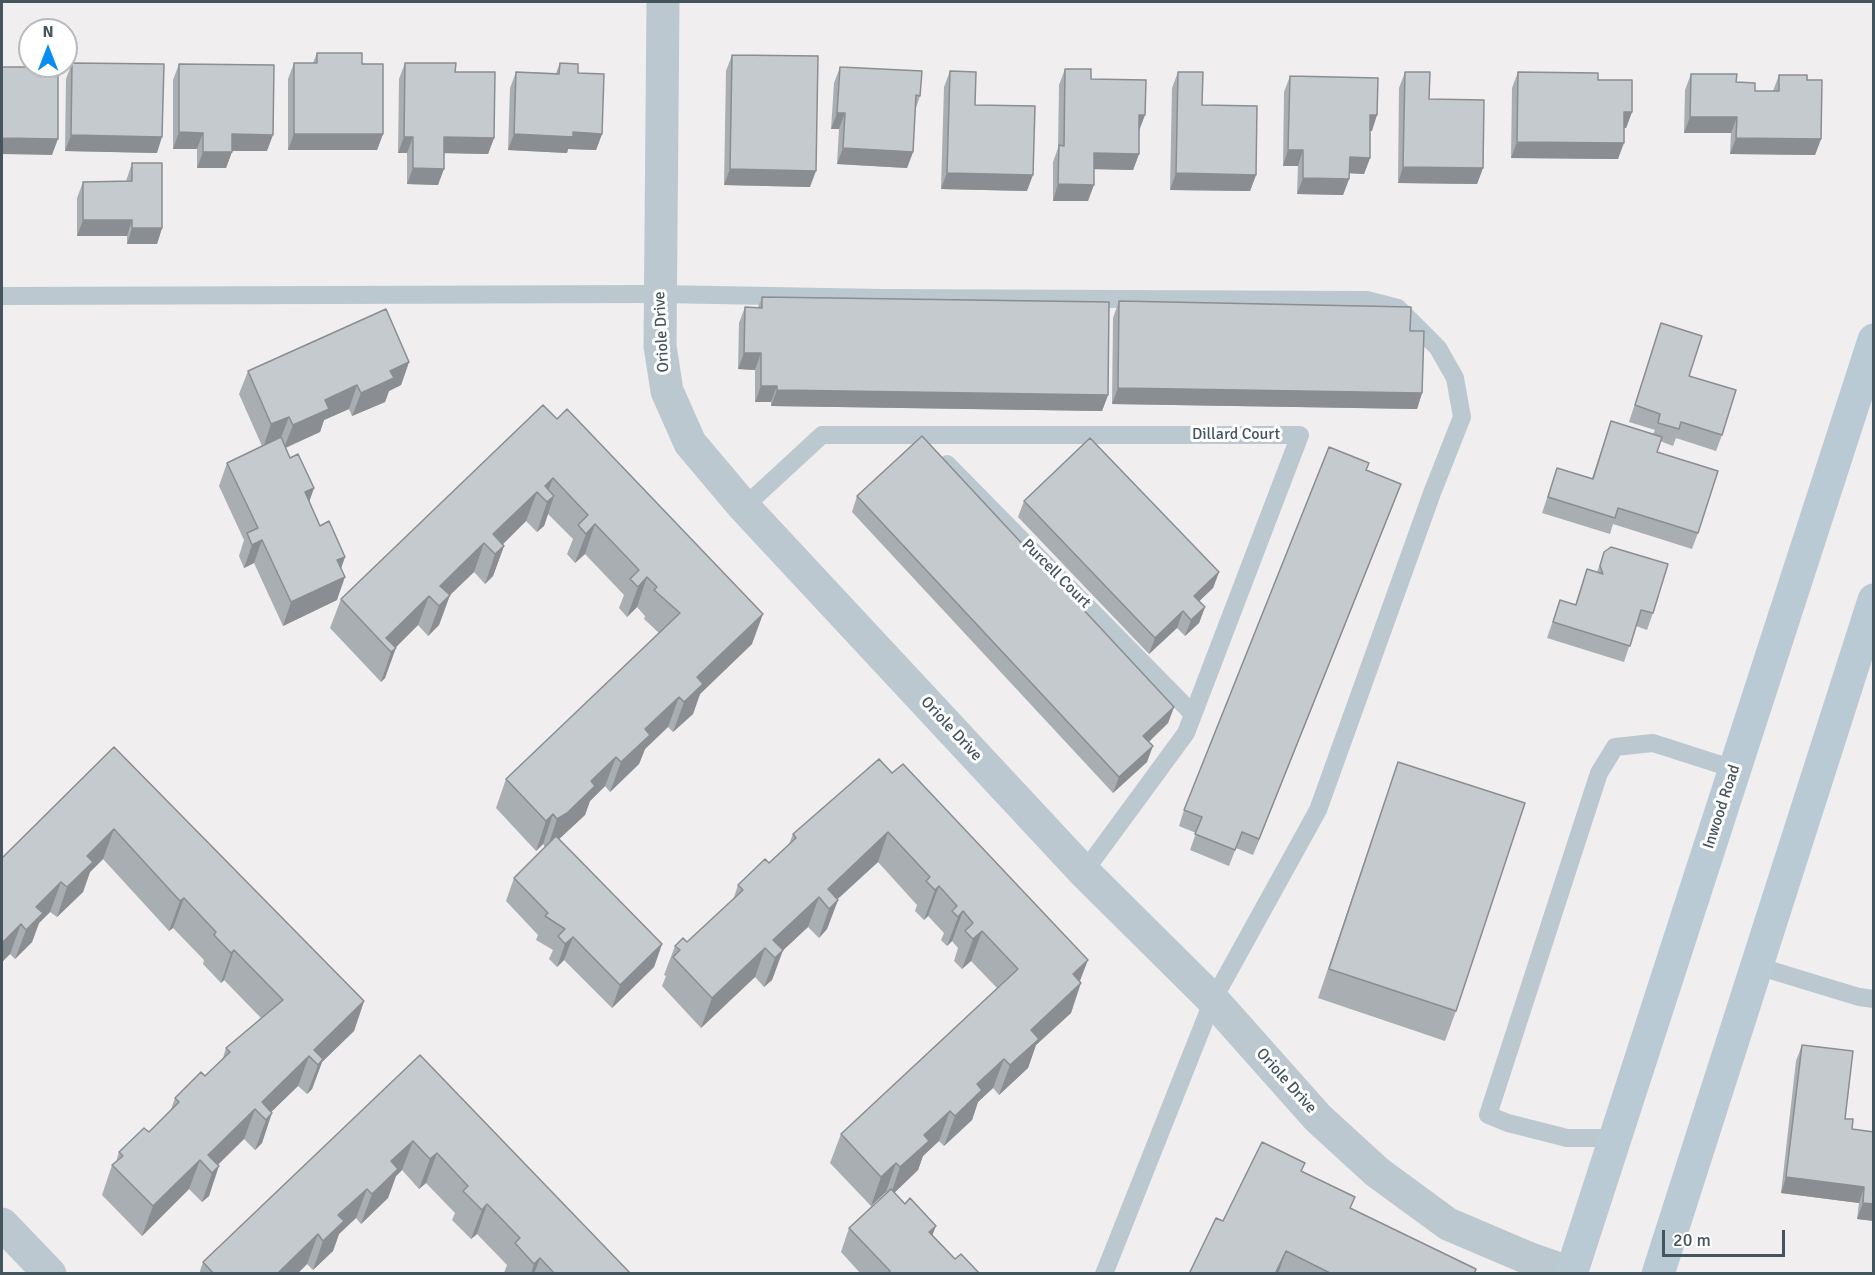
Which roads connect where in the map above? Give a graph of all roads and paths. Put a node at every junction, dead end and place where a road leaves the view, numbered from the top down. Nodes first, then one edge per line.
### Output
1 (663, 2) edge
2 (659, 294) junction
3 (2, 296) edge
4 (1874, 340) edge
5 (918, 435) junction
6 (744, 507) junction
7 (1874, 600) edge
8 (1867, 645) edge
9 (1193, 714) junction
10 (1734, 768) junction
11 (1084, 872) junction
12 (1757, 966) junction
13 (1874, 999) edge
14 (1213, 1000) junction
15 (1615, 1138) junction
16 (2, 1224) edge
17 (1571, 1273) edge
18 (50, 1274) edge
19 (1104, 1274) edge
20 (1658, 1274) edge

1 - 2 street, Oriole Drive
2 - 3 lane
2 - 6 street, Oriole Drive
2 - 14 lane
4 - 10 main road, Inwood Road
5 - 6 lane, Dillard Court
5 - 9 lane, Purcell Court
5 - 9 lane, Dillard Court
6 - 11 street, Oriole Drive
7 - 8 main road
8 - 12 main road
9 - 11 lane, Dillard Court
10 - 15 main road, Inwood Road
10 - 15 lane
11 - 14 street, Oriole Drive
12 - 13 lane
12 - 20 main road
14 - 17 street, Oriole Drive
14 - 19 lane
15 - 17 main road, Inwood Road
16 - 18 street

